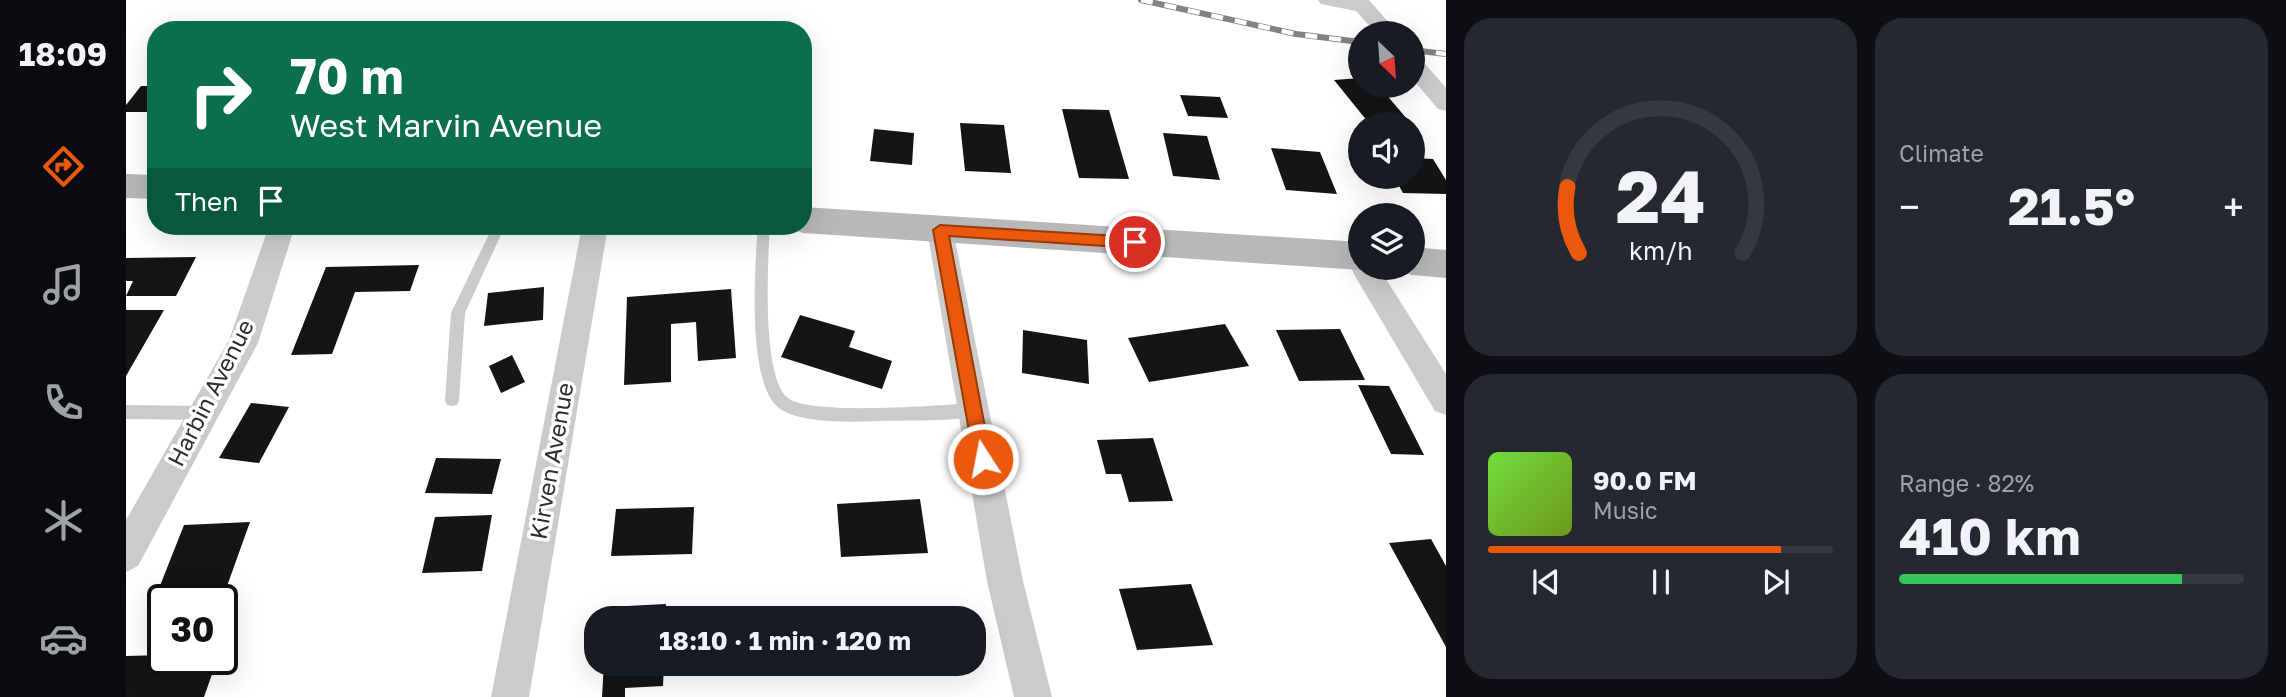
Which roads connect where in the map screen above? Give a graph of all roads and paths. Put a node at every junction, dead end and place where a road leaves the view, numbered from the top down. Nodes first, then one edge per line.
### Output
1 (1328, 0) edge
2 (1360, 3) edge
3 (1376, 21) edge
4 (1425, 78) edge
5 (1446, 103) edge
6 (126, 186) edge
7 (147, 187) edge
8 (812, 221) edge
9 (940, 230) junction
10 (279, 235) edge
11 (495, 235) edge
12 (593, 235) edge
13 (764, 235) edge
14 (1348, 259) edge
15 (1425, 262) edge
16 (1446, 264) edge
17 (1373, 280) edge
18 (452, 400) dead end
19 (1446, 401) edge
20 (974, 410) junction
21 (126, 412) edge
22 (204, 413) junction
23 (126, 554) edge
24 (510, 697) edge
25 (1033, 697) edge

1 - 2 street
2 - 3 street
4 - 5 street
6 - 7 street
8 - 9 street
9 - 14 street
9 - 20 street
10 - 22 street, Harbin Avenue
11 - 18 lane
12 - 24 street, Kirven Avenue
13 - 20 lane
15 - 16 street
17 - 19 street
20 - 25 street
21 - 22 lane
22 - 23 street, Harbin Avenue

